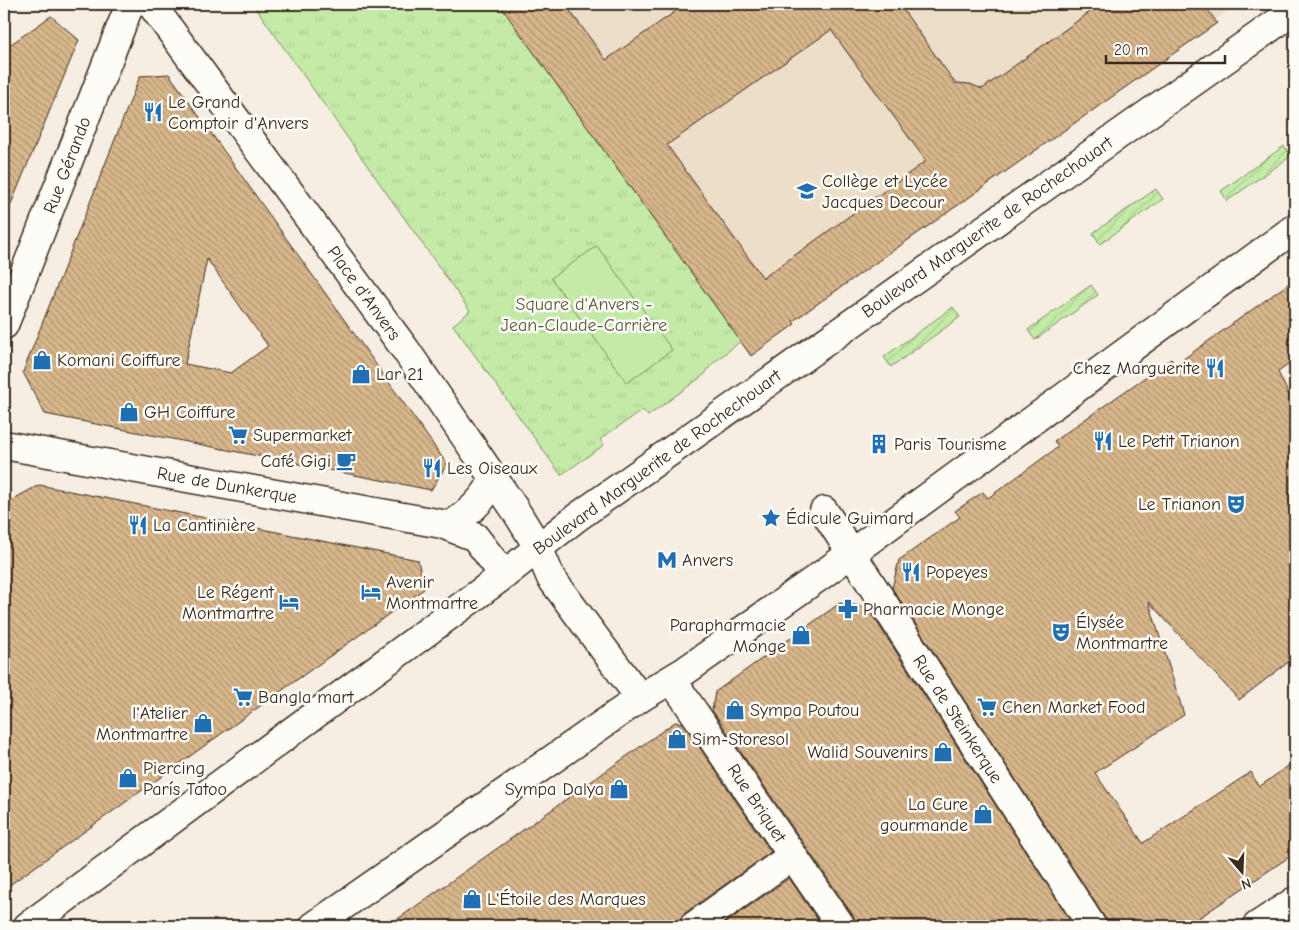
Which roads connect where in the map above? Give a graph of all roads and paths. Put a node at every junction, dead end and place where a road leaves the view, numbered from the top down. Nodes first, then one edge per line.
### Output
1 (130, 4) edge
2 (151, 4) edge
3 (1295, 10) edge
4 (1295, 228) edge
5 (4, 326) edge
6 (4, 445) edge
7 (494, 478) junction
8 (824, 512) dead end
9 (450, 526) junction
10 (538, 547) junction
11 (851, 554) junction
12 (504, 575) junction
13 (672, 680) junction
14 (640, 698) junction
15 (792, 856) junction
16 (1295, 901) edge
17 (28, 926) edge
18 (314, 926) edge
19 (694, 926) edge
20 (841, 926) edge
21 (1092, 926) edge
22 (1257, 926) edge

1 - 5 street, Rue Gérando
2 - 7 street, Place d'Anvers
3 - 10 street, Boulevard Marguerite de Rochechouart
4 - 11 street
6 - 9 street, Rue de Dunkerque
7 - 9 street
7 - 10 street, Place d'Anvers
8 - 11 street, Rue de Steinkerque
9 - 12 street, Rue de Dunkerque
10 - 12 street, Boulevard Marguerite de Rochechouart
10 - 14 street, Place d'Anvers
11 - 13 street
11 - 21 street, Rue de Steinkerque
12 - 17 street, Boulevard Marguerite de Rochechouart
13 - 14 street
13 - 15 street, Rue Briquet
14 - 18 street
15 - 19 street
15 - 20 street, Rue Briquet
16 - 22 street

